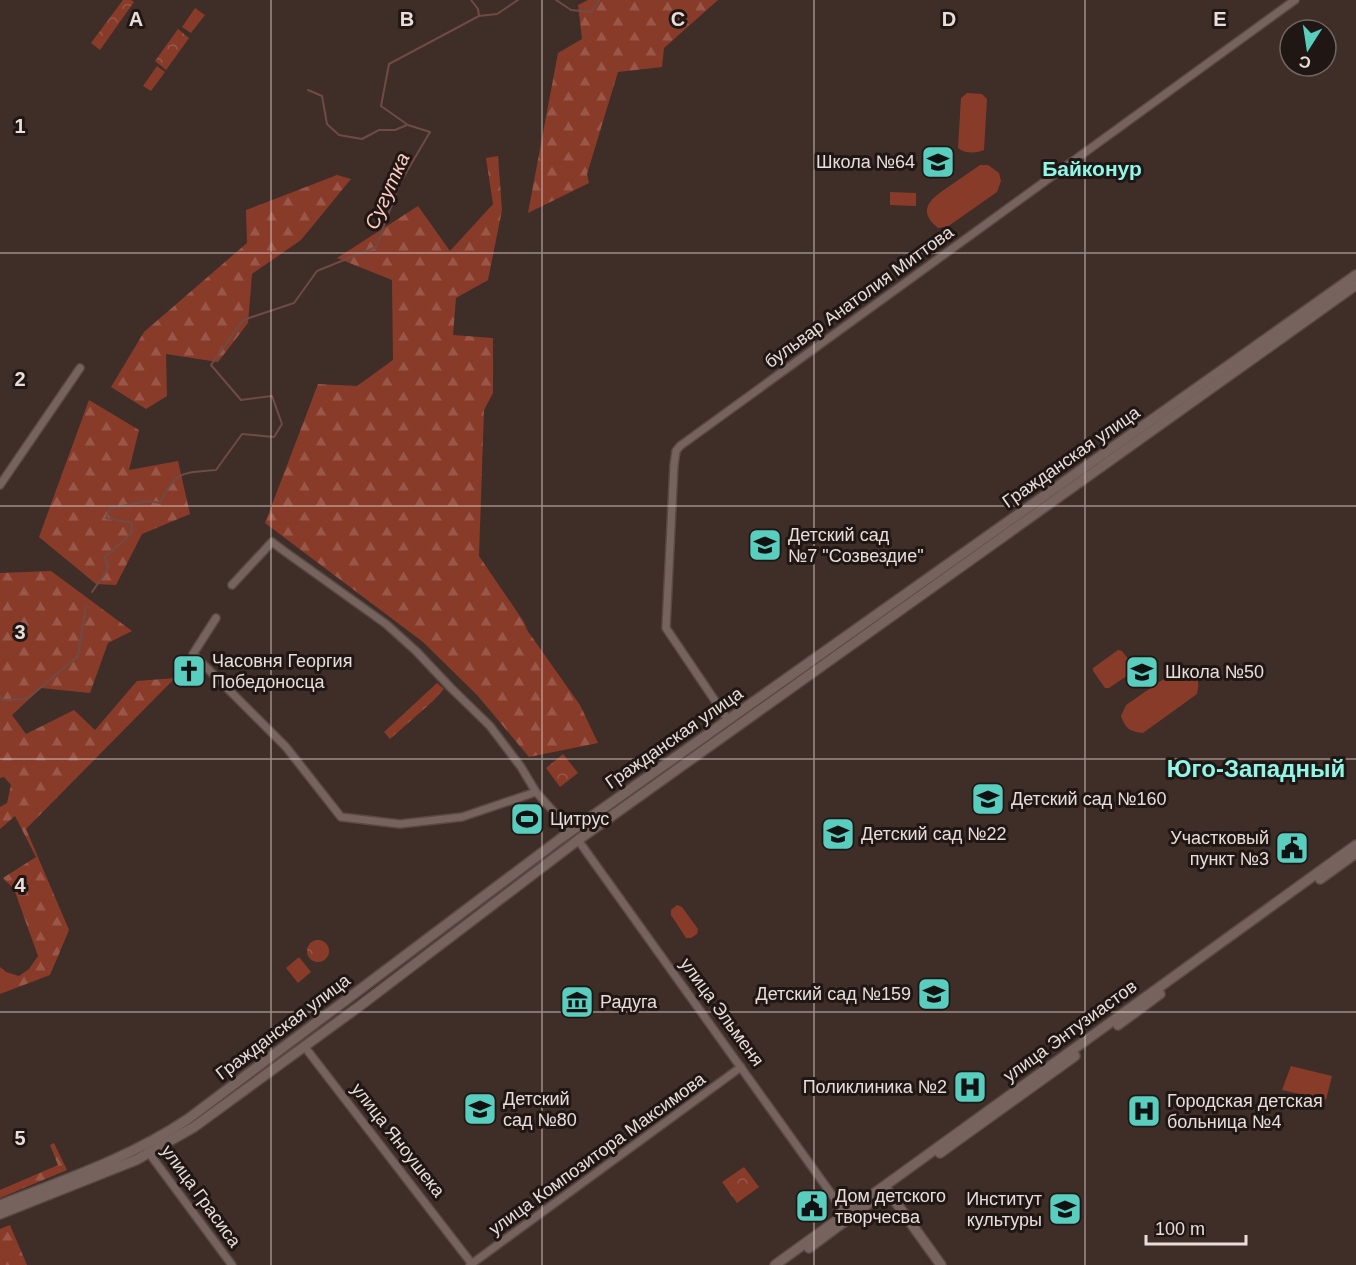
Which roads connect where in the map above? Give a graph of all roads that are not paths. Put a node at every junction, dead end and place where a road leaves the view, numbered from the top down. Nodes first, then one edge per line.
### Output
1 (1295, 0) edge
2 (1356, 274) edge
3 (1356, 285) edge
4 (1278, 335) junction
5 (80, 368) dead end
6 (0, 485) edge
7 (943, 574) junction
8 (232, 585) dead end
9 (216, 618) dead end
10 (728, 720) junction
11 (536, 792) junction
12 (572, 831) junction
13 (578, 840) junction
14 (1356, 845) edge
15 (1356, 853) edge
16 (1259, 919) junction
17 (298, 1038) junction
18 (304, 1046) junction
19 (741, 1067) junction
20 (957, 1136) junction
21 (147, 1150) junction
22 (887, 1190) junction
23 (0, 1205) edge
24 (845, 1213) junction
25 (0, 1214) edge
26 (471, 1264) edge
27 (232, 1265) edge
28 (775, 1265) edge
29 (785, 1265) edge
30 (940, 1265) edge

1 - 10 street, бульвар Анатолия Миттова
2 - 4 main road, Гражданская улица
3 - 4 main road, Гражданская улица
4 - 7 main road, Гражданская улица
5 - 6 street
7 - 10 main road, Гражданская улица
7 - 13 main road, Гражданская улица
8 - 11 street
9 - 11 street
10 - 12 main road, Гражданская улица
11 - 12 street
12 - 13 main road, улица Эльменя
12 - 17 main road, Гражданская улица
13 - 18 main road, Гражданская улица
13 - 19 street, улица Эльменя
14 - 16 main road, улица Энтузиастов
15 - 16 main road, улица Энтузиастов
16 - 20 main road, улица Энтузиастов
17 - 18 main road, улица Яноушека
17 - 21 main road, Гражданская улица
18 - 21 main road, Гражданская улица
18 - 26 street, улица Яноушека
19 - 24 street, улица Эльменя
19 - 26 street, улица Композитора Максимова
20 - 22 main road, улица Энтузиастов
20 - 24 main road, улица Энтузиастов
21 - 23 main road, Гражданская улица
21 - 25 main road, Гражданская улица
21 - 27 street, улица Грасиса
22 - 29 main road, улица Энтузиастов
22 - 30 main road
24 - 28 main road, улица Энтузиастов

